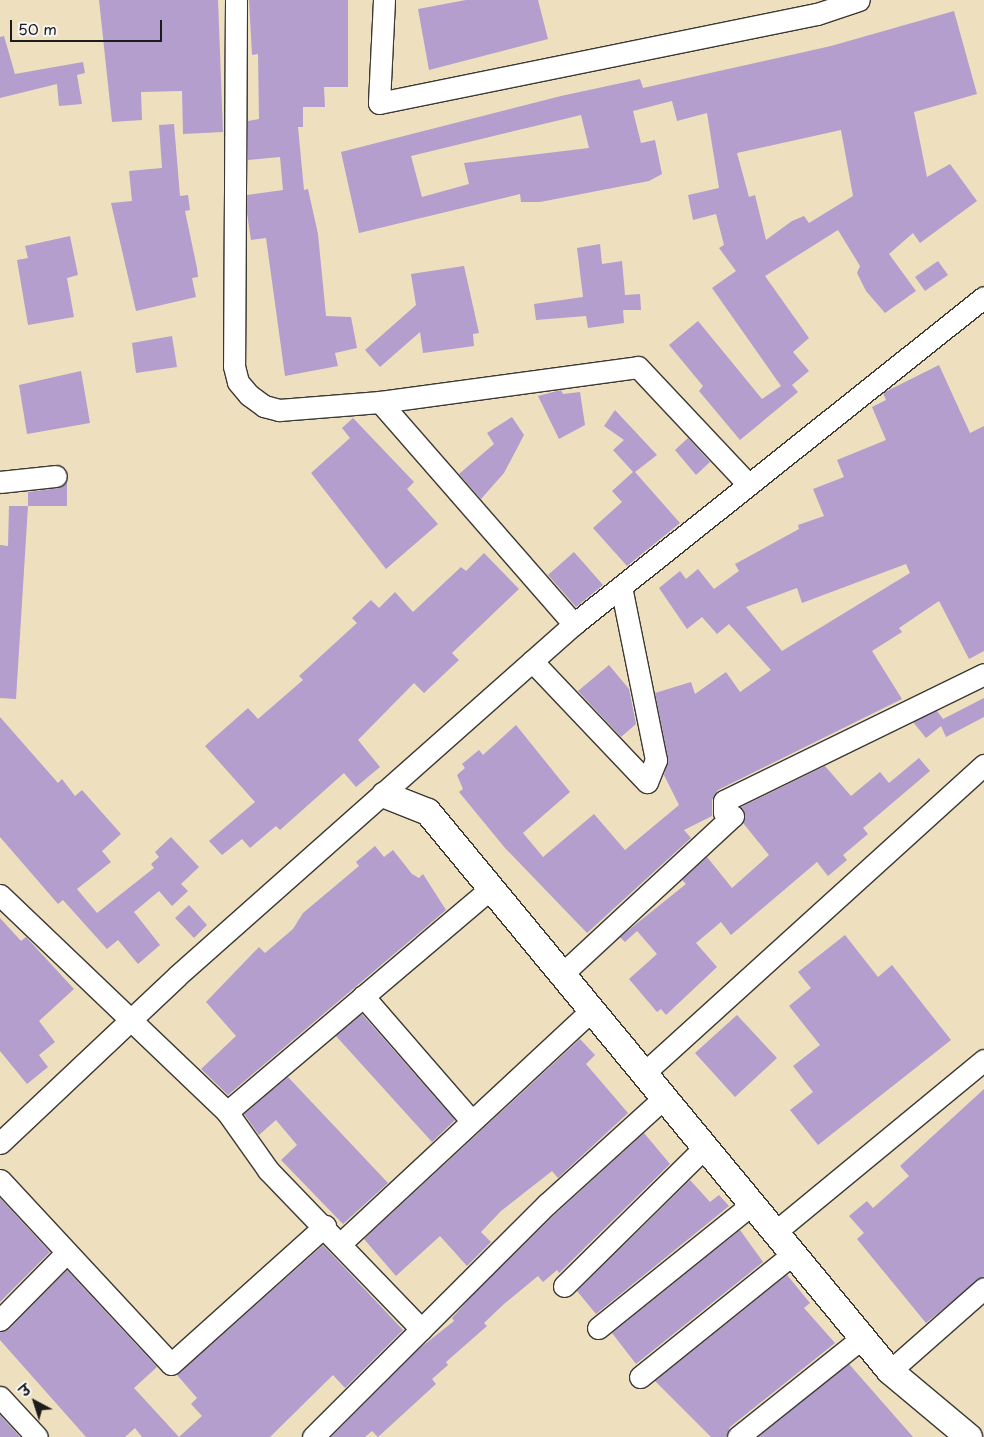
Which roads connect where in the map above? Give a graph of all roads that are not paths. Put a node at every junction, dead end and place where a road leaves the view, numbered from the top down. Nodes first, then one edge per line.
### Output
1 (236, 0) edge
2 (384, 0) edge
3 (850, 1) edge
4 (984, 297) edge
5 (380, 402) junction
6 (56, 476) dead end
7 (0, 482) edge
8 (747, 483) junction
9 (620, 586) junction
10 (574, 624) junction
11 (532, 661) junction
12 (984, 674) edge
13 (984, 766) edge
14 (385, 795) junction
15 (491, 888) junction
16 (0, 895) edge
17 (561, 976) junction
18 (363, 996) junction
19 (593, 1009) junction
20 (132, 1018) junction
21 (984, 1060) edge
22 (644, 1074) junction
23 (664, 1098) junction
24 (227, 1112) junction
25 (470, 1119) junction
26 (0, 1143) edge
27 (705, 1147) junction
28 (0, 1180) edge
29 (752, 1204) junction
30 (325, 1226) junction
31 (774, 1233) junction
32 (340, 1244) junction
33 (67, 1252) junction
34 (793, 1254) junction
35 (564, 1286) dead end
36 (984, 1288) edge
37 (0, 1320) edge
38 (598, 1328) dead end
39 (421, 1329) junction
40 (862, 1338) junction
41 (890, 1372) junction
42 (640, 1377) dead end
43 (0, 1397) edge
44 (961, 1435) edge
45 (37, 1437) edge
46 (313, 1437) edge
47 (738, 1437) edge

1 - 5 street
2 - 3 street
4 - 8 street
5 - 8 street
5 - 10 street
6 - 7 street
8 - 9 street
9 - 10 street
9 - 11 street
10 - 11 street
11 - 14 street
12 - 17 street
13 - 22 street
14 - 15 street
14 - 20 street
15 - 17 street
15 - 18 street
16 - 20 street
17 - 19 street
18 - 24 street
18 - 25 street
19 - 22 street
19 - 25 street
20 - 24 street
20 - 26 street
21 - 31 street
22 - 23 street
23 - 27 street
23 - 39 street
24 - 30 street
25 - 32 street
27 - 29 street
27 - 35 street
28 - 33 street
29 - 31 street
29 - 38 street
30 - 32 street
30 - 33 street
31 - 34 street
32 - 39 street
33 - 37 street
34 - 40 street
34 - 42 street
36 - 41 street
39 - 46 street
40 - 41 street
40 - 47 street
41 - 44 street
43 - 45 street

